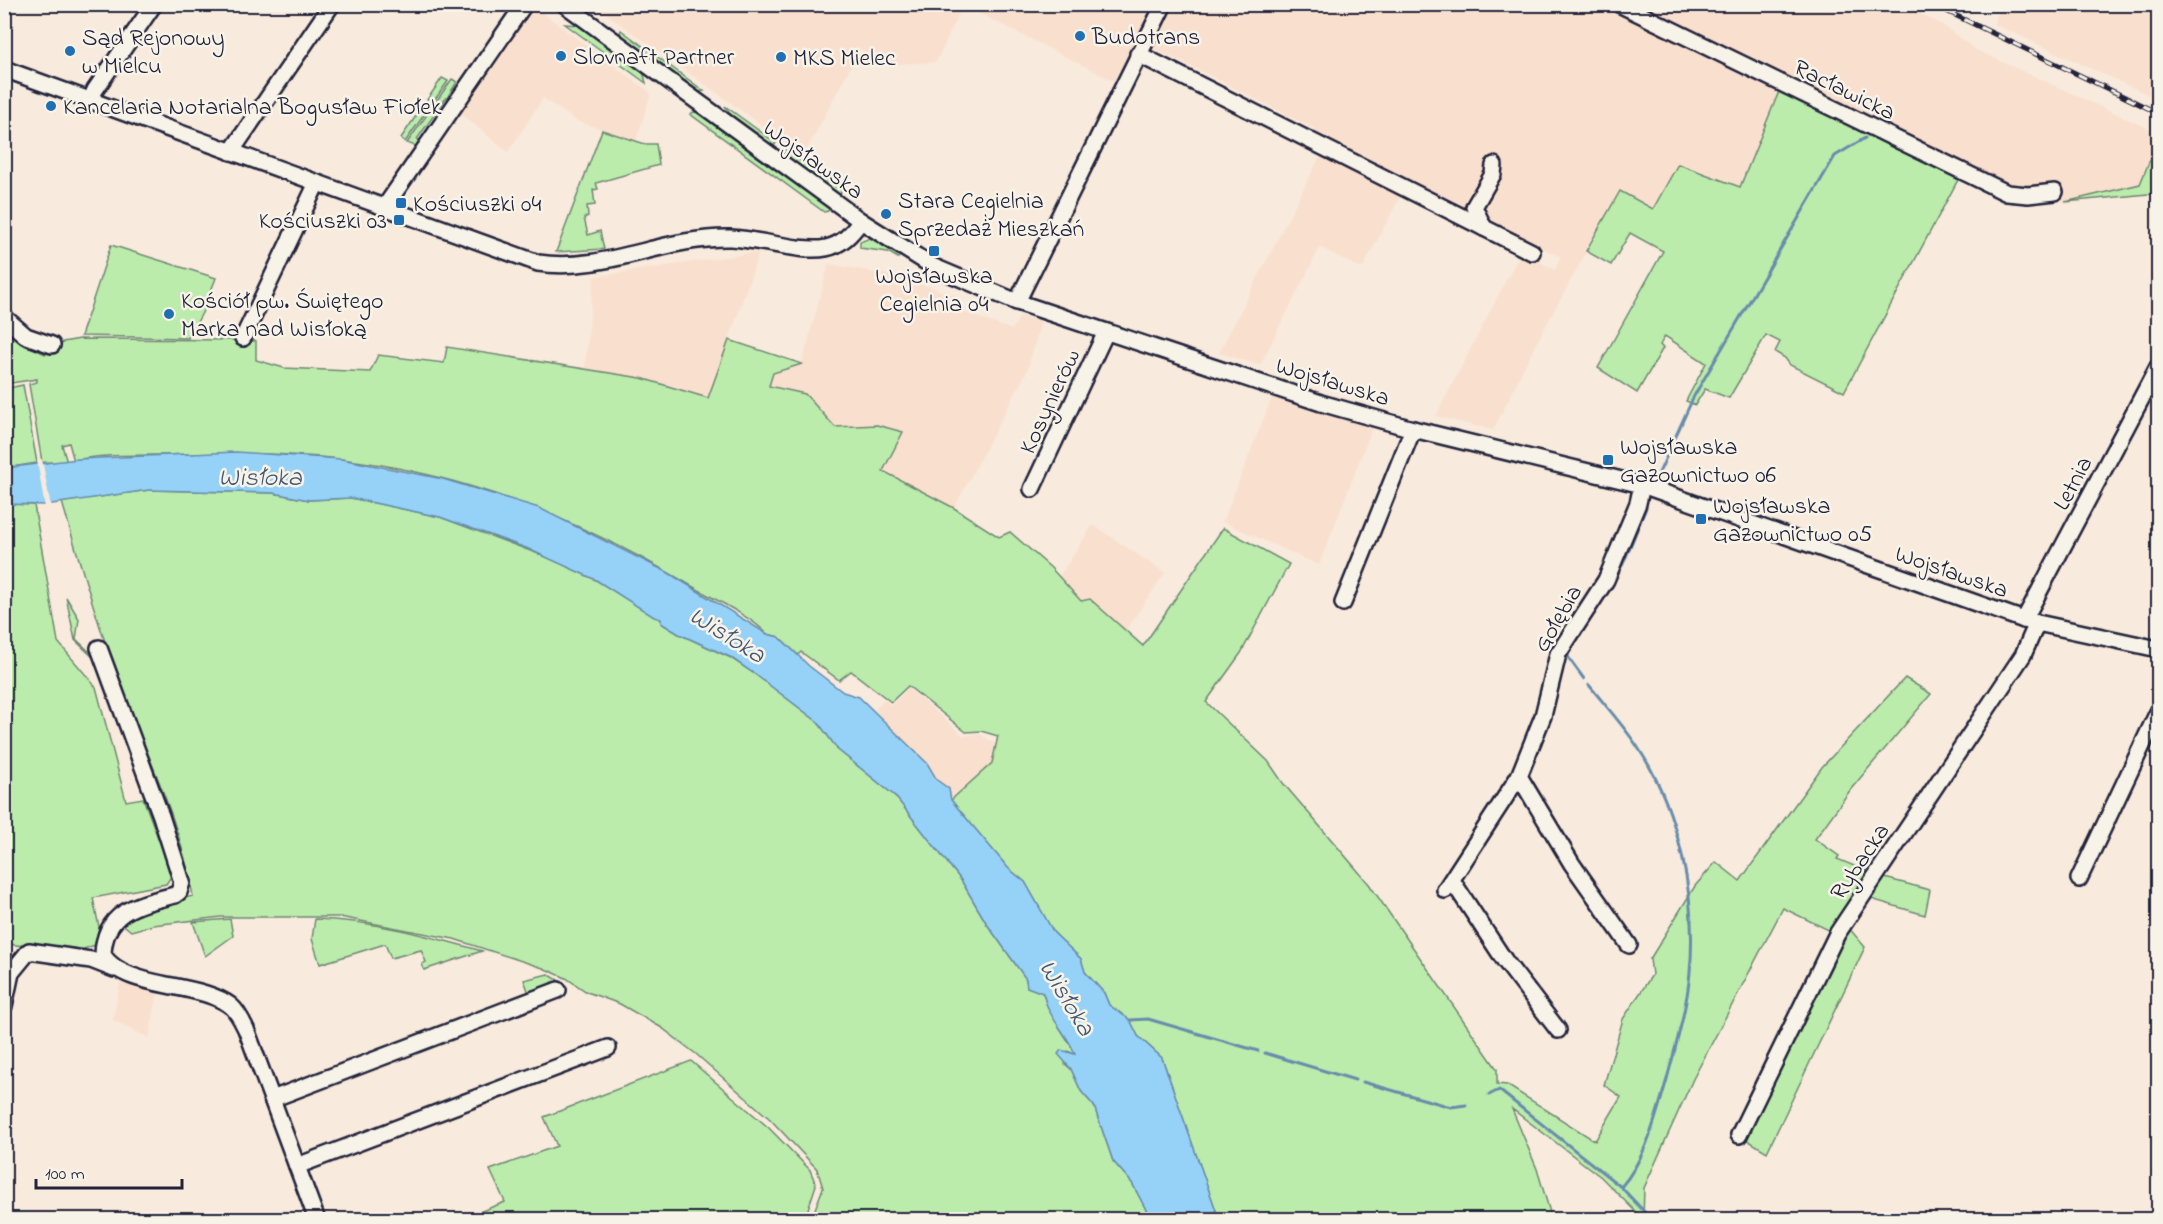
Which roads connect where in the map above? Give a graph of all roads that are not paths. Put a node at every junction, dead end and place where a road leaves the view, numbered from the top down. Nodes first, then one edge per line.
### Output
1 (154, 4) edge
2 (332, 4) edge
3 (564, 4) edge
4 (1164, 4) edge
5 (1619, 4) edge
6 (523, 6) dead end
7 (1138, 54) junction
8 (4, 69) edge
9 (90, 101) junction
10 (231, 152) junction
11 (1494, 165) dead end
12 (316, 183) junction
13 (2055, 192) dead end
14 (384, 208) junction
15 (861, 221) junction
16 (1484, 228) junction
17 (1532, 252) dead end
18 (1017, 302) junction
19 (4, 317) edge
20 (1106, 332) junction
21 (243, 338) dead end
22 (52, 345) dead end
23 (2158, 367) edge
24 (1413, 429) junction
25 (1642, 485) junction
26 (1032, 489) dead end
27 (1343, 603) dead end
28 (2030, 621) junction
29 (99, 648) dead end
30 (2158, 649) edge
31 (2158, 712) edge
32 (1519, 776) junction
33 (2079, 879) dead end
34 (1629, 945) dead end
35 (97, 958) junction
36 (558, 990) dead end
37 (4, 1006) edge
38 (1558, 1030) dead end
39 (608, 1048) dead end
40 (272, 1099) junction
41 (1738, 1135) dead end
42 (297, 1166) junction
43 (317, 1220) edge

1 - 9 street
2 - 10 street
3 - 15 street, Wojsławska
4 - 7 street
5 - 13 street, Racławicka
6 - 14 street
7 - 16 street
7 - 18 street
8 - 9 street
9 - 10 street
10 - 12 street
11 - 16 street
12 - 14 street
12 - 21 street
14 - 15 street
15 - 18 street, Wojsławska
16 - 17 street
18 - 20 street, Wojsławska
19 - 22 street
20 - 24 street, Wojsławska
20 - 26 street, Kosynierów
23 - 28 street, Letnia
24 - 25 street, Wojsławska
24 - 27 street
25 - 28 street, Wojsławska
25 - 32 street, Gołębia
28 - 30 street, Wojsławska
28 - 41 street, Rybacka
29 - 35 street
31 - 33 street
32 - 34 street
32 - 38 street, Gołębia
35 - 37 street
35 - 40 street
36 - 40 street
39 - 42 street
40 - 42 street
42 - 43 street

